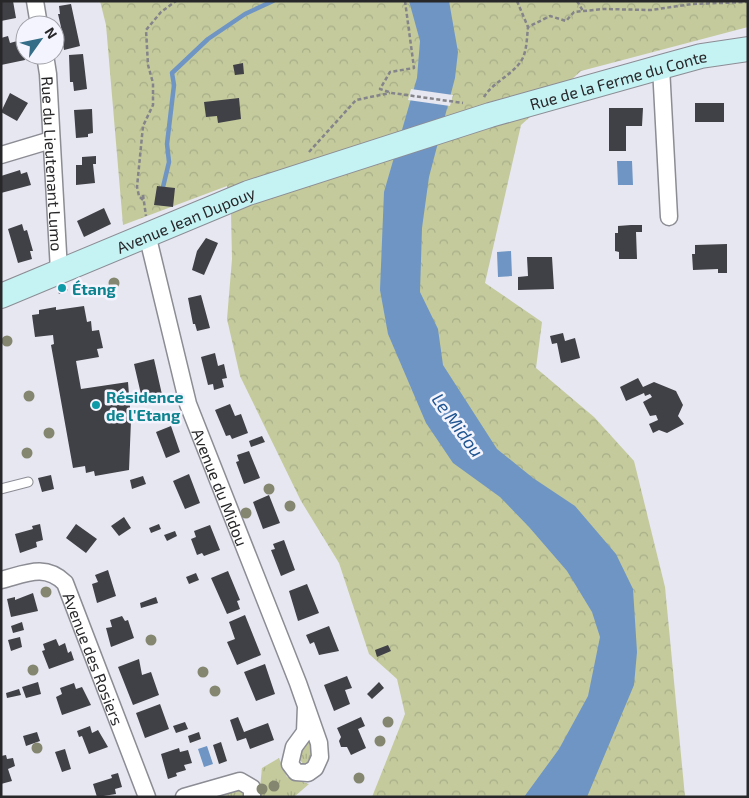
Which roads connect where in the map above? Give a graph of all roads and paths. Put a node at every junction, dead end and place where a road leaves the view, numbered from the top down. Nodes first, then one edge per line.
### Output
1 (35, 1) edge
2 (176, 1) edge
3 (405, 1) edge
4 (517, 1) edge
5 (577, 1) edge
6 (748, 2) edge
7 (583, 11) junction
8 (37, 15) edge
9 (528, 27) junction
10 (748, 49) edge
11 (47, 65) edge
12 (661, 67) junction
13 (392, 93) junction
14 (485, 110) junction
15 (51, 140) junction
16 (373, 151) joint
17 (1, 155) edge
18 (294, 177) junction
19 (144, 200) dead end
20 (669, 217) dead end
21 (147, 234) junction
22 (59, 271) junction
23 (1, 296) edge
24 (28, 482) dead end
25 (1, 489) edge
26 (1, 580) edge
27 (306, 706) dead end
28 (195, 796) edge
29 (147, 797) edge
30 (252, 797) edge

1 - 8 street
2 - 19 path
3 - 13 path
4 - 9 path
5 - 7 path
6 - 7 path
7 - 9 path
9 - 14 path
10 - 12 street, Rue de la Ferme du Conte
11 - 15 street, Rue du Lieutenant Lumo
12 - 14 street, Rue de la Ferme du Conte
12 - 20 street
13 - 14 path
13 - 18 path
14 - 16 street, Rue de la Ferme du Conte
15 - 17 street
15 - 22 street, Rue du Lieutenant Lumo
16 - 18 street, Avenue Jean Dupouy
18 - 21 street, Avenue Jean Dupouy
21 - 22 street, Avenue Jean Dupouy
21 - 27 street, Avenue du Midou
22 - 23 street, Avenue Jean Dupouy
24 - 25 lane
26 - 29 street, Avenue des Rosiers
28 - 30 street

